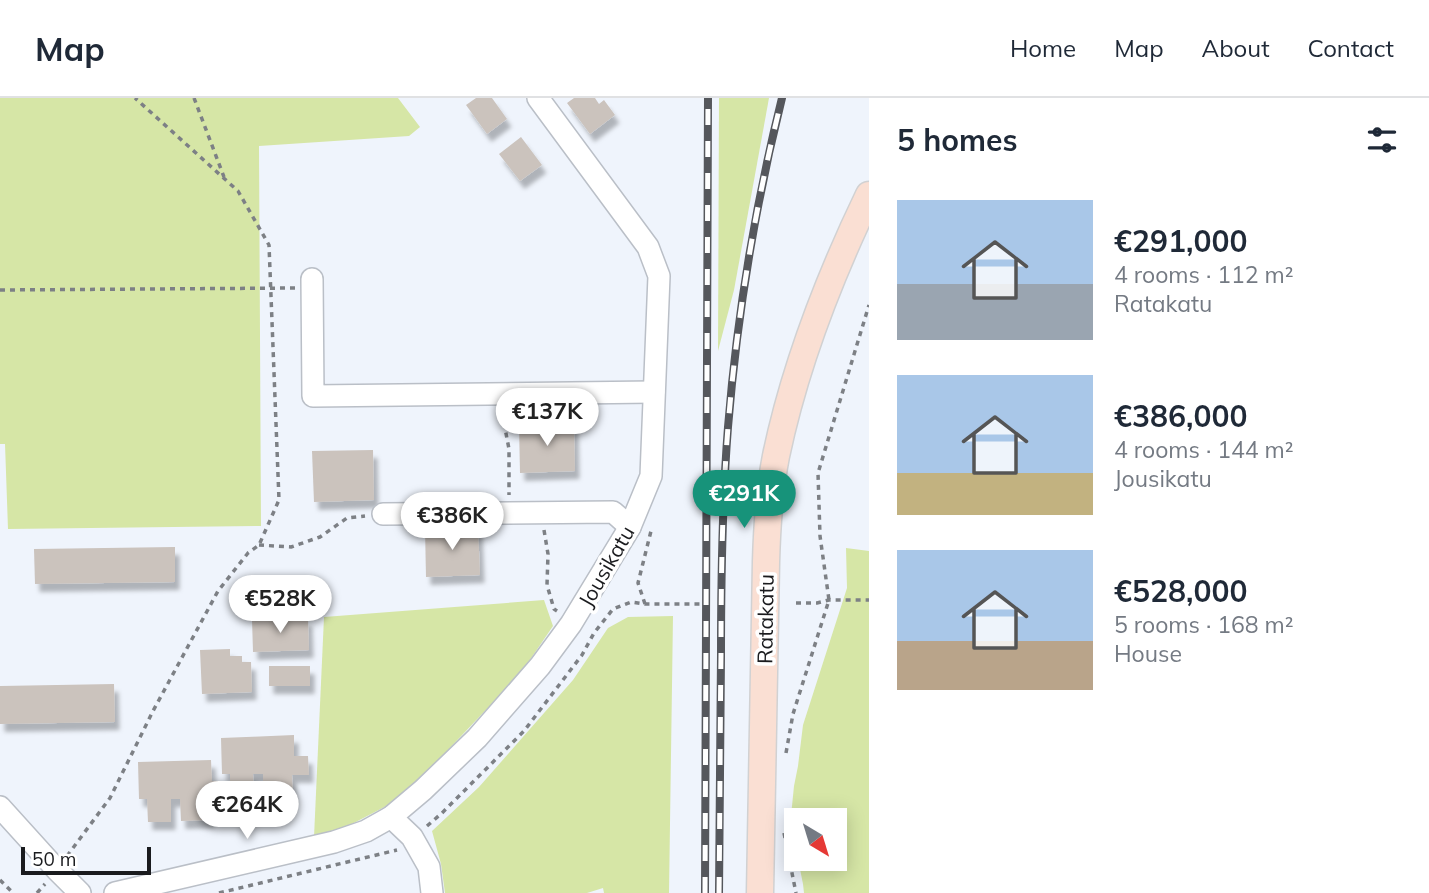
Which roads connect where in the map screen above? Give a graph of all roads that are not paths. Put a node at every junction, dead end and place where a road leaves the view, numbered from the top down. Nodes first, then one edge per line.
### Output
1 (538, 98) edge
2 (869, 195) edge
3 (312, 283) road end
4 (654, 392) junction
5 (383, 514) road end
6 (630, 527) junction
7 (0, 807) edge
8 (391, 817) junction
9 (80, 893) edge
10 (115, 893) edge
11 (432, 893) edge
12 (760, 893) edge

1 - 4 street, Jousikatu
2 - 12 main road, Ratakatu
3 - 4 street
4 - 6 street, Jousikatu
5 - 6 street
6 - 8 street, Jousikatu
7 - 9 street
8 - 10 street, Jousikatu
8 - 11 street

